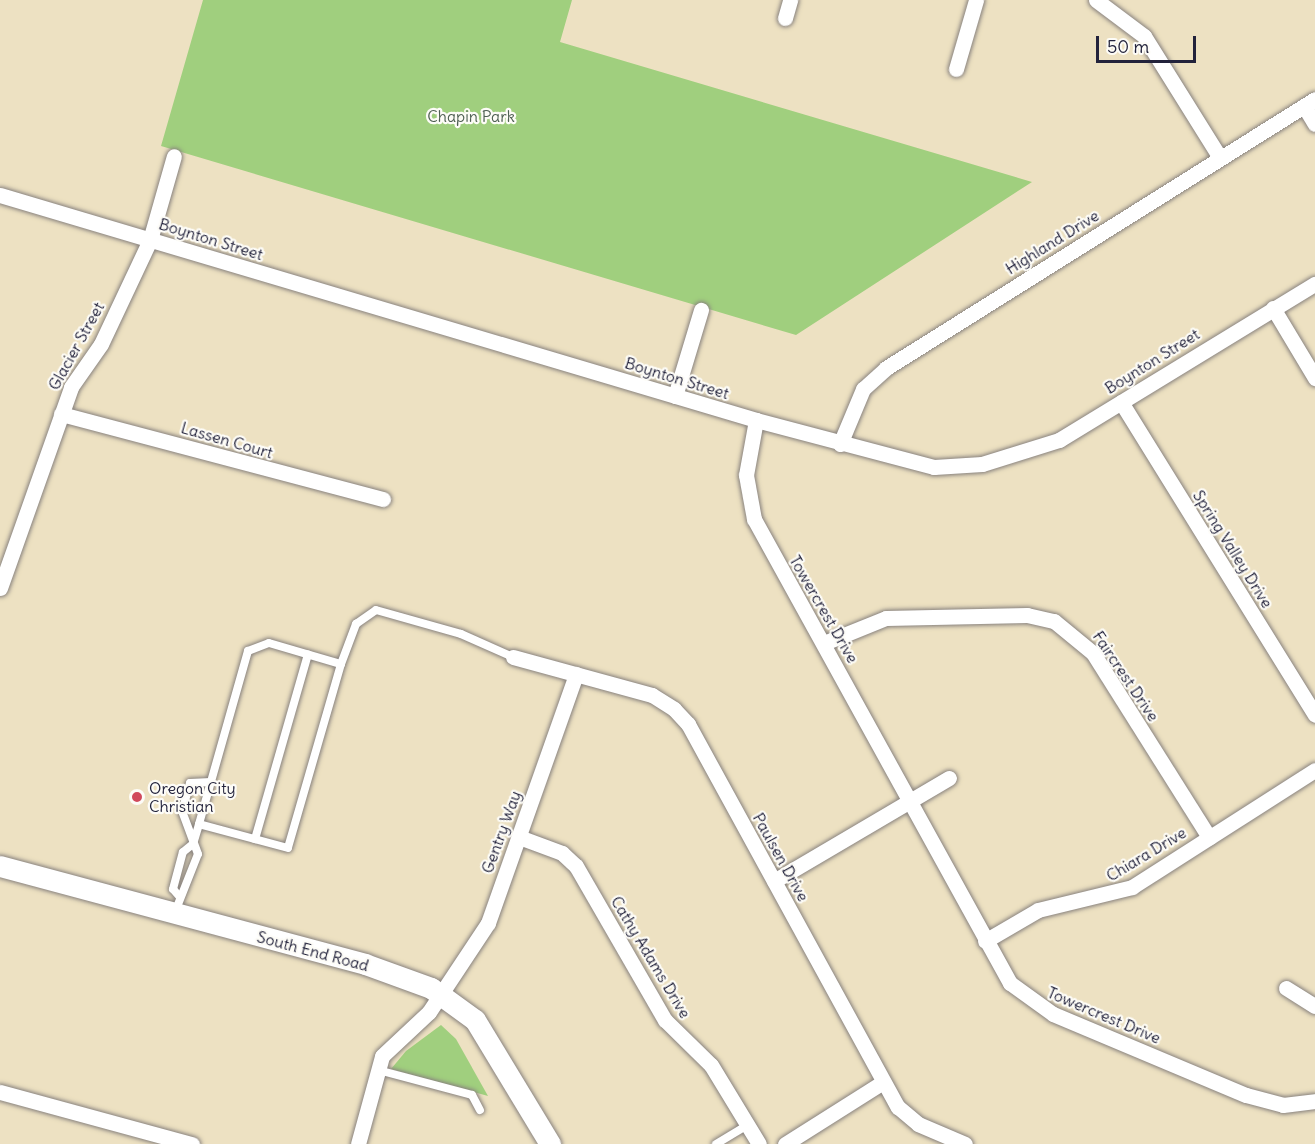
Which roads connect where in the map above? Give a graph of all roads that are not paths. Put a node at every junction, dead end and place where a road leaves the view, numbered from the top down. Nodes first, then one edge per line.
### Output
1 (790, 0) edge
2 (976, 0) edge
3 (1096, 0) edge
4 (785, 18) dead end
5 (956, 69) dead end
6 (1309, 102) edge
7 (1315, 124) edge
8 (174, 156) dead end
9 (1219, 156) junction
10 (0, 195) edge
11 (150, 240) junction
12 (1315, 284) edge
13 (1273, 308) junction
14 (701, 309) dead end
15 (1315, 378) edge
16 (675, 396) junction
17 (1121, 402) junction
18 (61, 414) junction
19 (756, 420) junction
20 (840, 444) junction
21 (383, 499) dead end
22 (0, 588) edge
23 (824, 643) junction
24 (308, 654) junction
25 (513, 657) joint
26 (341, 664) junction
27 (576, 674) junction
28 (1315, 715) edge
29 (1315, 770) edge
30 (949, 778) dead end
31 (211, 782) junction
32 (913, 804) junction
33 (199, 824) junction
34 (519, 837) junction
35 (1209, 837) junction
36 (255, 839) junction
37 (193, 844) junction
38 (0, 866) edge
39 (774, 881) junction
40 (177, 905) junction
41 (985, 941) junction
42 (1286, 988) dead end
43 (443, 994) junction
44 (1315, 1006) edge
45 (376, 1069) junction
46 (883, 1082) junction
47 (0, 1092) edge
48 (1315, 1101) edge
49 (480, 1110) dead end
50 (748, 1125) junction
51 (192, 1144) edge
52 (358, 1144) edge
53 (550, 1144) edge
54 (716, 1144) edge
55 (759, 1144) edge
56 (785, 1144) edge
57 (965, 1144) edge

1 - 4 street
2 - 5 street
3 - 9 street
6 - 7 street
6 - 9 street, Highland Drive
8 - 11 street, Glacier Street
9 - 20 street, Highland Drive
10 - 11 street, Boynton Street
11 - 16 street, Boynton Street
11 - 18 street, Glacier Street
12 - 13 street, Boynton Street
13 - 15 street
13 - 17 street, Boynton Street
14 - 16 street
16 - 19 street, Boynton Street
17 - 20 street, Boynton Street
17 - 28 street, Spring Valley Drive
18 - 21 street, Lassen Court
18 - 22 street, Glacier Street
19 - 20 street, Boynton Street
19 - 23 street, Towercrest Drive
23 - 32 street, Towercrest Drive
23 - 35 street, Faircrest Drive
24 - 26 lane
24 - 31 lane
24 - 36 lane
25 - 26 lane
25 - 27 street, Paulsen Drive
26 - 36 lane
27 - 34 street, Gentry Way
27 - 39 street, Paulsen Drive
29 - 35 street, Chiara Drive
30 - 32 street
31 - 33 lane
31 - 37 lane
32 - 39 street
32 - 41 street, Towercrest Drive
33 - 36 lane
33 - 37 lane
34 - 43 street, Gentry Way
34 - 50 street, Cathy Adams Drive
35 - 41 street, Chiara Drive
37 - 40 lane
37 - 40 lane
38 - 40 main road, South End Road
39 - 46 street, Paulsen Drive
40 - 43 main road, South End Road
41 - 48 street, Towercrest Drive
42 - 44 street
43 - 45 street, Gentry Way
43 - 53 main road, South End Road
45 - 49 lane
45 - 52 street, Gentry Way
46 - 56 street
46 - 57 street, Paulsen Drive
47 - 51 street
50 - 54 lane
50 - 55 street, Cathy Adams Drive

